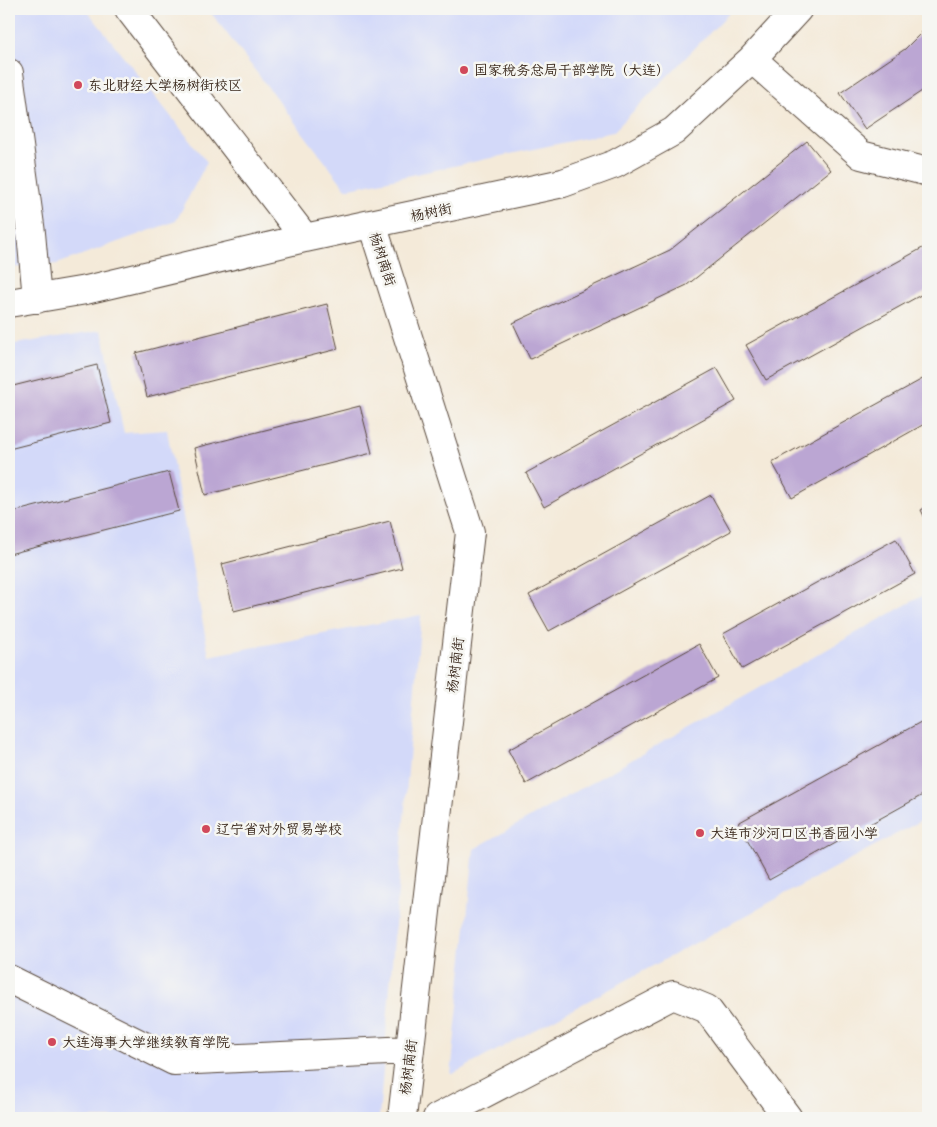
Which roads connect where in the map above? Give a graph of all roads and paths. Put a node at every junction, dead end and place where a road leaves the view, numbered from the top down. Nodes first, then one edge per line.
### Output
1 (129, 9) edge
2 (798, 9) edge
3 (752, 59) junction
4 (9, 73) edge
5 (928, 172) edge
6 (372, 224) junction
7 (20, 235) edge
8 (305, 238) junction
9 (37, 299) junction
10 (9, 303) edge
11 (9, 979) edge
12 (410, 1050) junction
13 (463, 1111) edge
14 (402, 1118) edge
15 (437, 1118) edge
16 (788, 1118) edge

1 - 8 street
2 - 3 street, 杨树街
3 - 5 street
3 - 6 street, 杨树街
4 - 7 street
6 - 8 street, 杨树街
6 - 12 street, 杨树南街
7 - 9 street
8 - 9 street, 杨树街
9 - 10 street, 杨树街
11 - 12 street
12 - 14 street, 杨树南街
13 - 15 street
13 - 16 street

